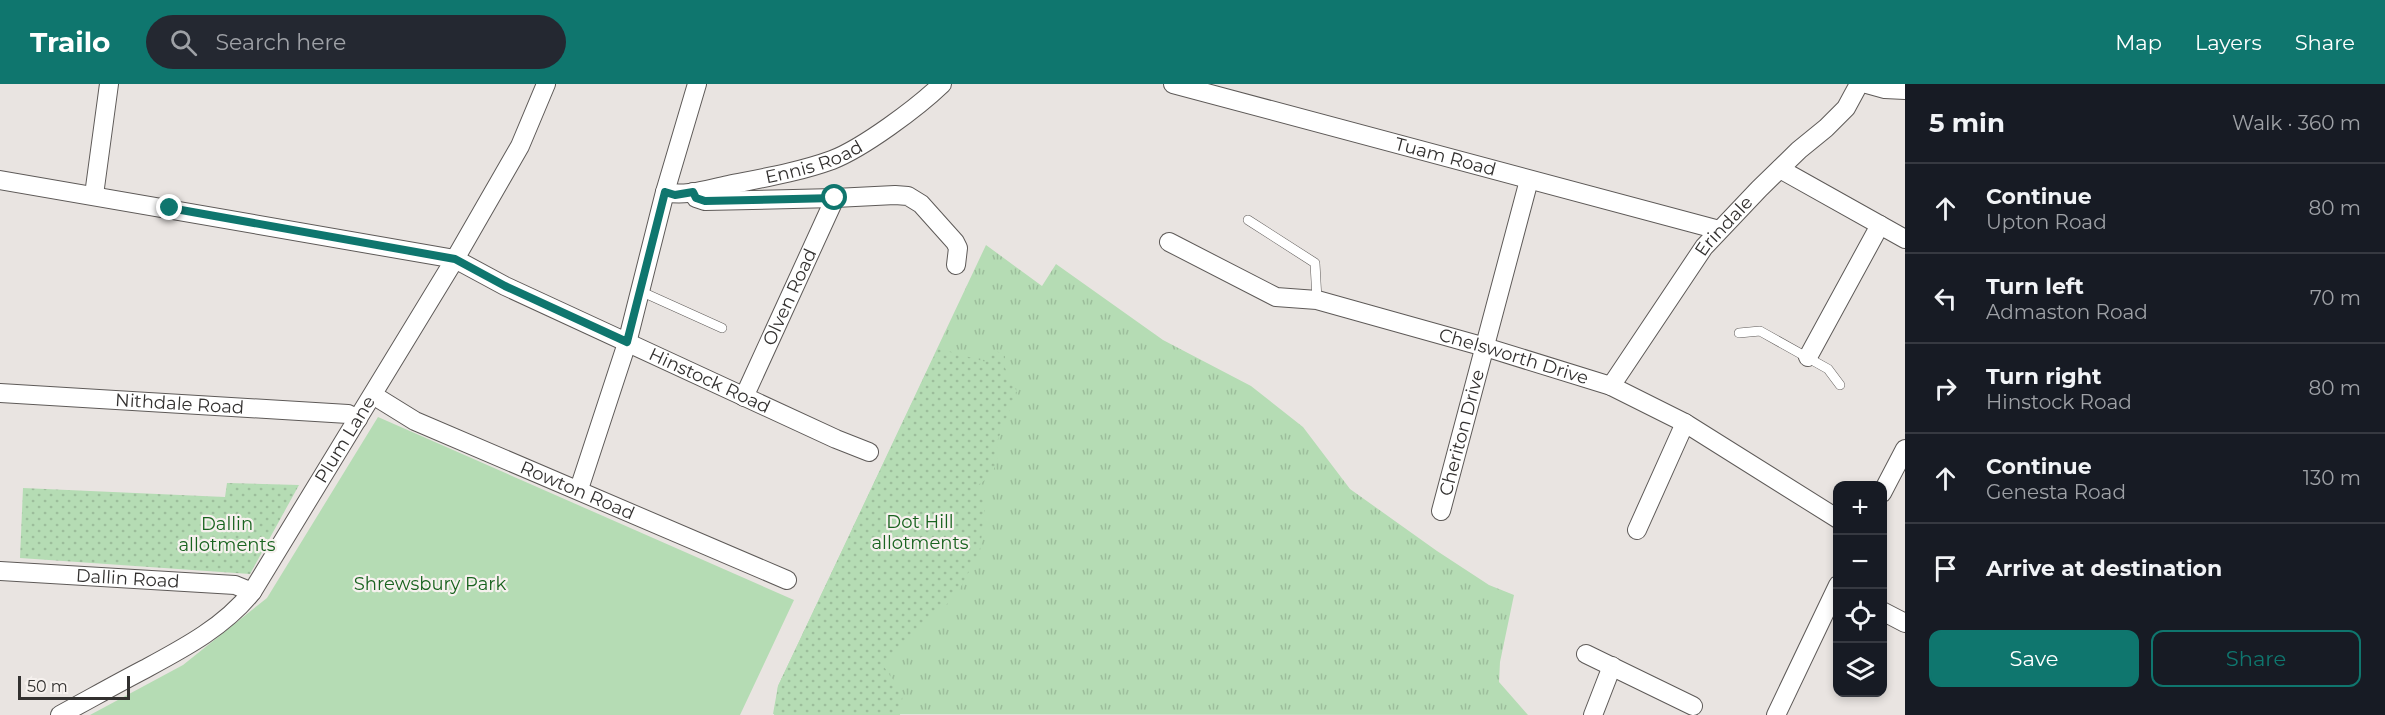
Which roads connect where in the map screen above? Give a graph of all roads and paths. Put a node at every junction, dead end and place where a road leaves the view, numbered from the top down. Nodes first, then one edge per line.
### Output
1 (109, 84) edge
2 (546, 84) edge
3 (697, 84) edge
4 (942, 84) edge
5 (1173, 84) edge
6 (1859, 84) edge
7 (1867, 84) edge
8 (1905, 90) edge
9 (1780, 169) junction
10 (0, 180) edge
11 (1529, 180) junction
12 (665, 192) junction
13 (693, 192) junction
14 (94, 195) junction
15 (835, 198) junction
16 (1248, 220) dead end
17 (1880, 225) junction
18 (1719, 230) junction
19 (1905, 239) edge
20 (1169, 242) dead end
21 (957, 257) dead end
22 (455, 259) junction
23 (640, 291) junction
24 (1317, 300) junction
25 (722, 328) dead end
26 (1739, 333) dead end
27 (627, 342) junction
28 (1485, 346) junction
29 (1808, 357) junction
30 (1840, 385) dead end
31 (1611, 386) junction
32 (0, 393) edge
33 (373, 395) junction
34 (744, 397) junction
35 (358, 419) junction
36 (1685, 423) junction
37 (1905, 449) edge
38 (869, 452) dead end
39 (1887, 483) edge
40 (579, 489) junction
41 (1441, 511) dead end
42 (1833, 516) edge
43 (1637, 530) dead end
44 (0, 571) edge
45 (787, 580) dead end
46 (1836, 589) edge
47 (252, 592) junction
48 (1887, 614) edge
49 (1905, 623) edge
50 (1586, 654) dead end
51 (1612, 666) junction
52 (1693, 706) dead end
53 (60, 715) edge
54 (1593, 715) edge
55 (1776, 715) edge

1 - 14 street
2 - 22 street, Plum Lane
3 - 12 street
4 - 13 street, Ennis Road
5 - 11 street, Tuam Road
6 - 9 street, Erindale
7 - 8 street
9 - 17 street
9 - 18 street, Erindale
10 - 14 street, Hinstock Road
11 - 18 street, Tuam Road
11 - 28 street, Cheriton Drive
12 - 13 street, Ennis Road
12 - 23 street
13 - 15 street
14 - 22 street, Hinstock Road
15 - 21 street
15 - 34 street, Olven Road
16 - 24 lane
17 - 19 street
17 - 29 street
18 - 31 street, Erindale
20 - 24 street, Chelsworth Drive
22 - 27 street, Hinstock Road
22 - 33 street, Plum Lane
23 - 25 lane
23 - 27 street
24 - 28 street, Chelsworth Drive
26 - 29 lane
27 - 34 street, Hinstock Road
27 - 40 street
28 - 31 street, Chelsworth Drive
28 - 41 street, Cheriton Drive
29 - 30 lane
31 - 36 street, Chelsworth Drive
32 - 35 street, Nithdale Road
33 - 35 street, Plum Lane
33 - 40 street, Rowton Road
34 - 38 street, Hinstock Road
35 - 47 street, Plum Lane
36 - 42 street, Chelsworth Drive
36 - 43 street
37 - 39 street
40 - 45 street, Rowton Road
44 - 47 street, Dallin Road
46 - 55 street
47 - 53 street, Plum Lane
48 - 49 street
50 - 51 street
51 - 52 street
51 - 54 street

